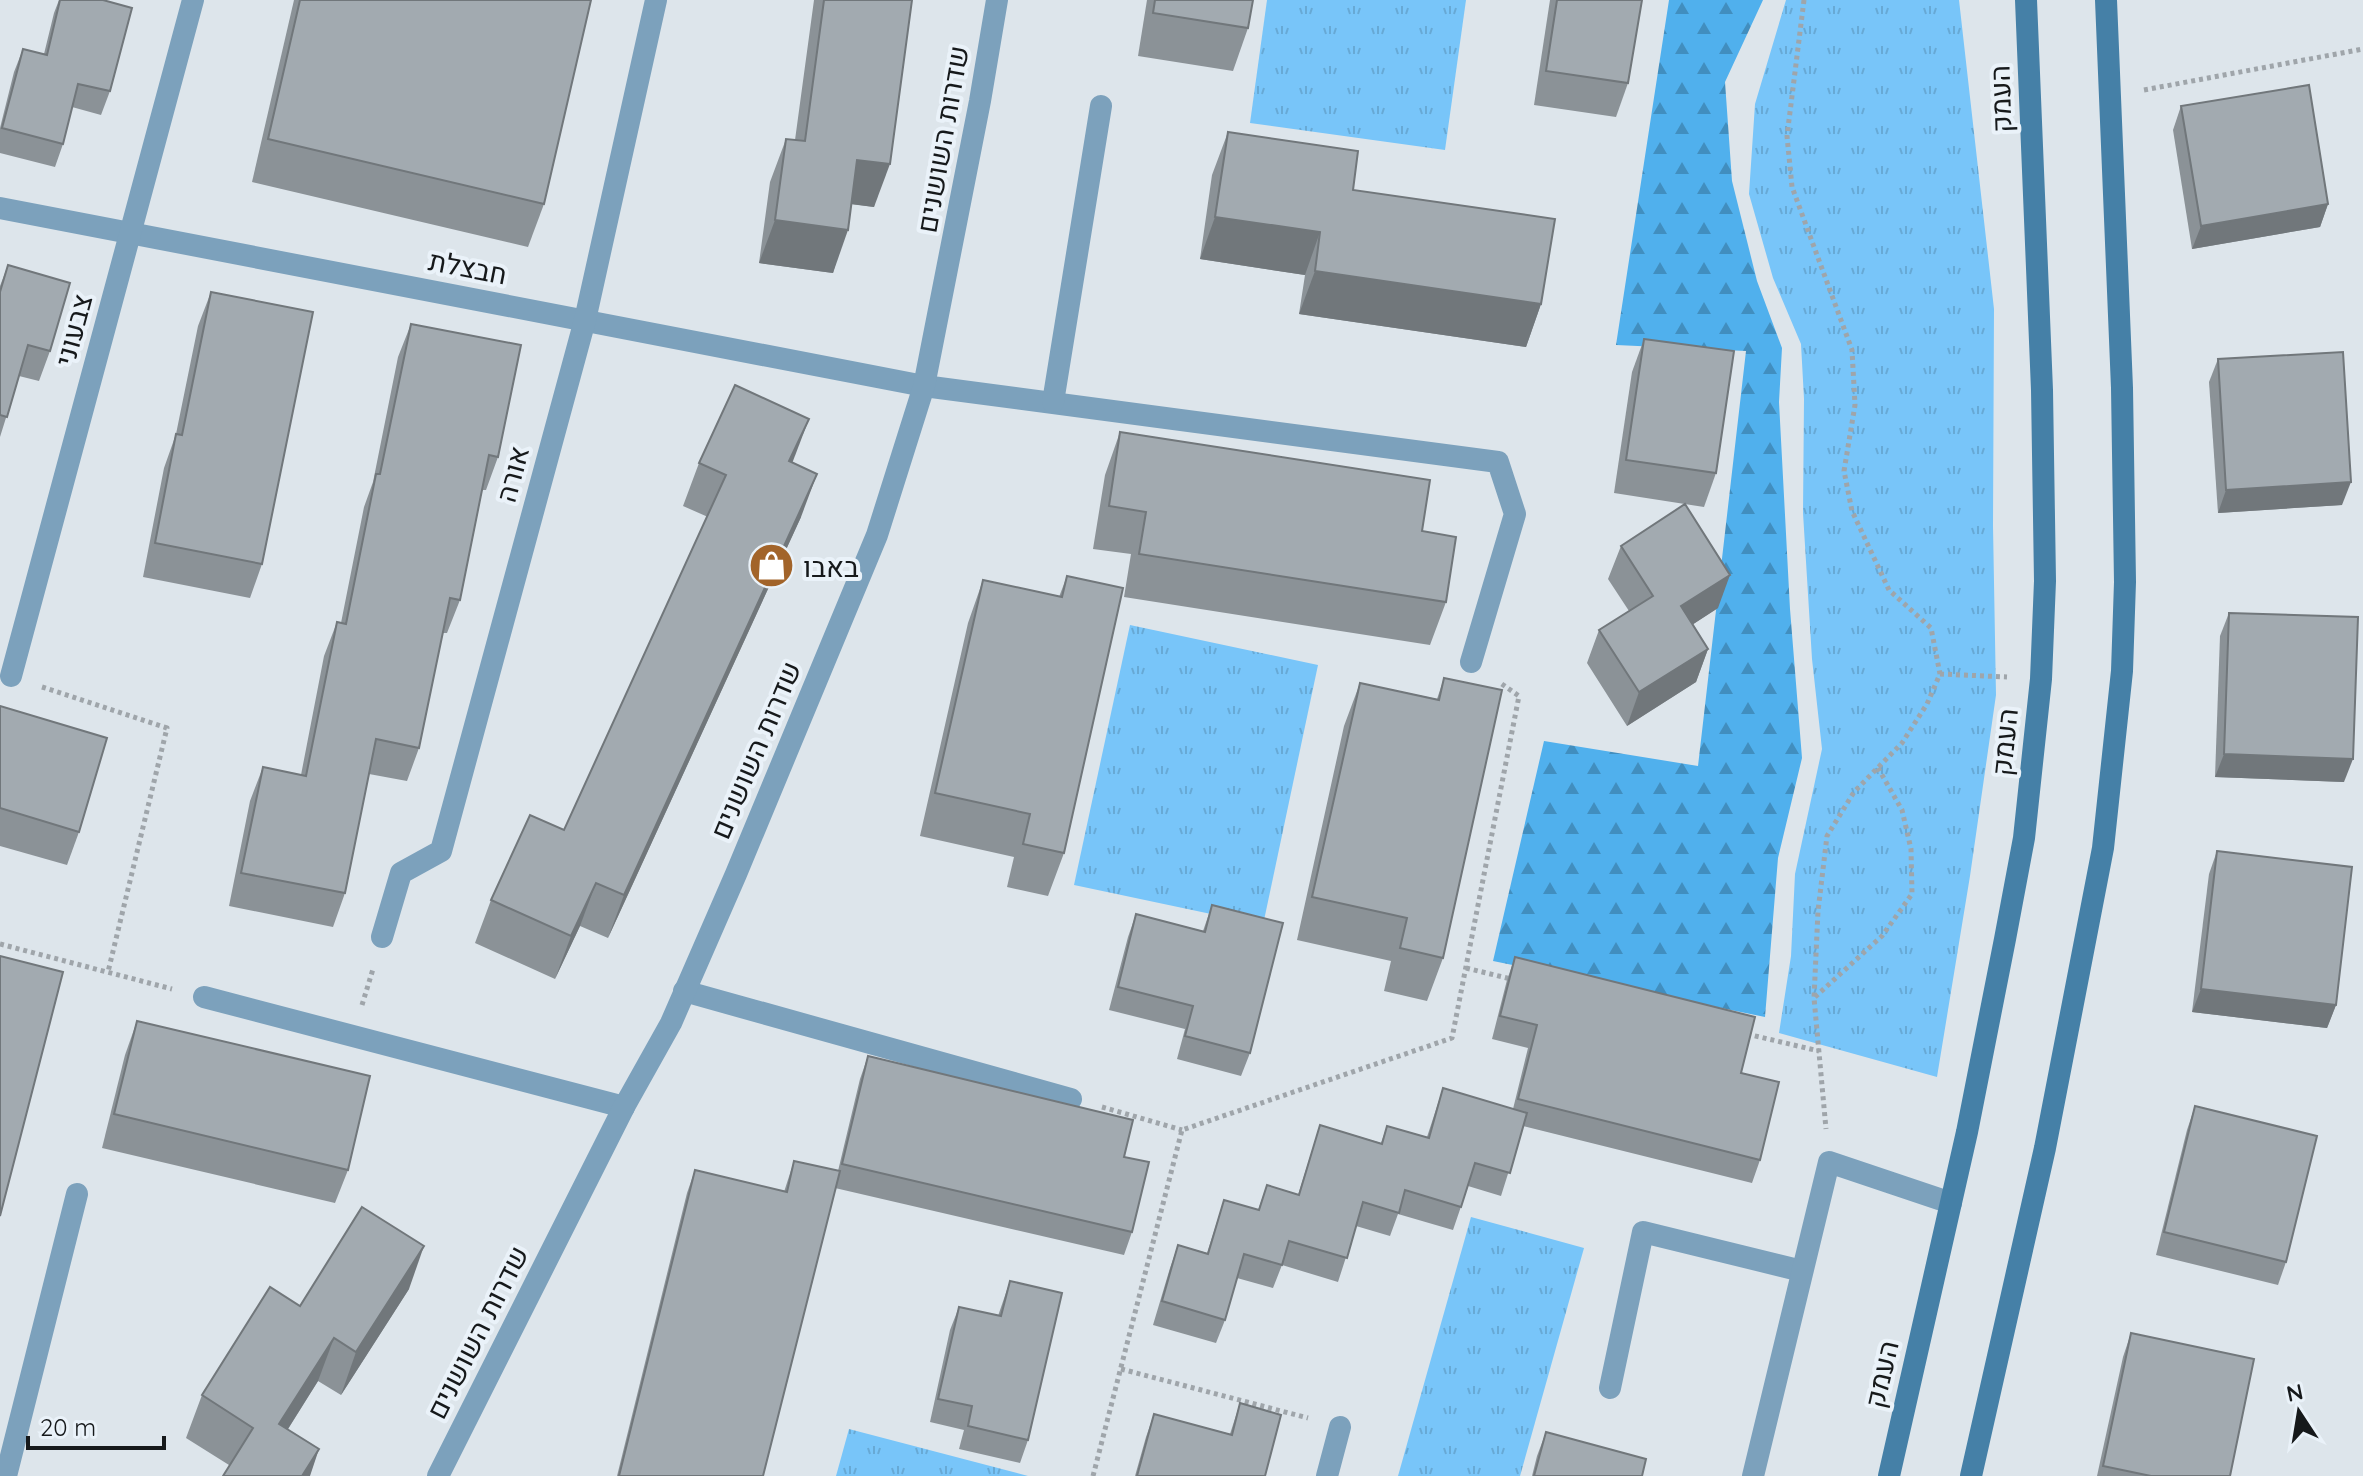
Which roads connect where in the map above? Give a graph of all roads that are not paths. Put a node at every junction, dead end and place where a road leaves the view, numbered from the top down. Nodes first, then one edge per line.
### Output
1 (193, 0) edge
2 (656, 0) edge
3 (997, 0) edge
4 (2026, 0) edge
5 (2106, 0) edge
6 (1101, 106) dead end
7 (0, 208) edge
8 (130, 233) junction
9 (585, 320) junction
10 (924, 386) junction
11 (1053, 402) junction
12 (1471, 662) road end
13 (11, 676) road end
14 (382, 937) road end
15 (684, 991) junction
16 (204, 997) road end
17 (1071, 1099) road end
18 (624, 1107) junction
19 (77, 1194) dead end
20 (1951, 1203) junction
21 (1802, 1271) junction
22 (1610, 1388) dead end
23 (1340, 1427) road end
24 (6, 1476) edge
25 (438, 1476) edge
26 (1327, 1476) edge
27 (1753, 1476) edge
28 (1889, 1476) edge
29 (1971, 1476) edge

1 - 8 street, צבעוני
2 - 9 street, אורה
3 - 10 street, שדרות השושנים
4 - 20 main road, העמק
5 - 29 main road
6 - 11 street
7 - 8 street, חבצלת
8 - 9 street, חבצלת
8 - 13 street, צבעוני
9 - 10 street, חבצלת
9 - 14 street, אורה
10 - 11 street, חבצלת
10 - 15 street, שדרות השושנים
11 - 12 street, חבצלת
15 - 17 street
15 - 18 street, שדרות השושנים
16 - 18 street
18 - 25 street, שדרות השושנים
19 - 24 street
20 - 21 street
20 - 28 main road, העמק
21 - 22 street
21 - 27 street
23 - 26 street

